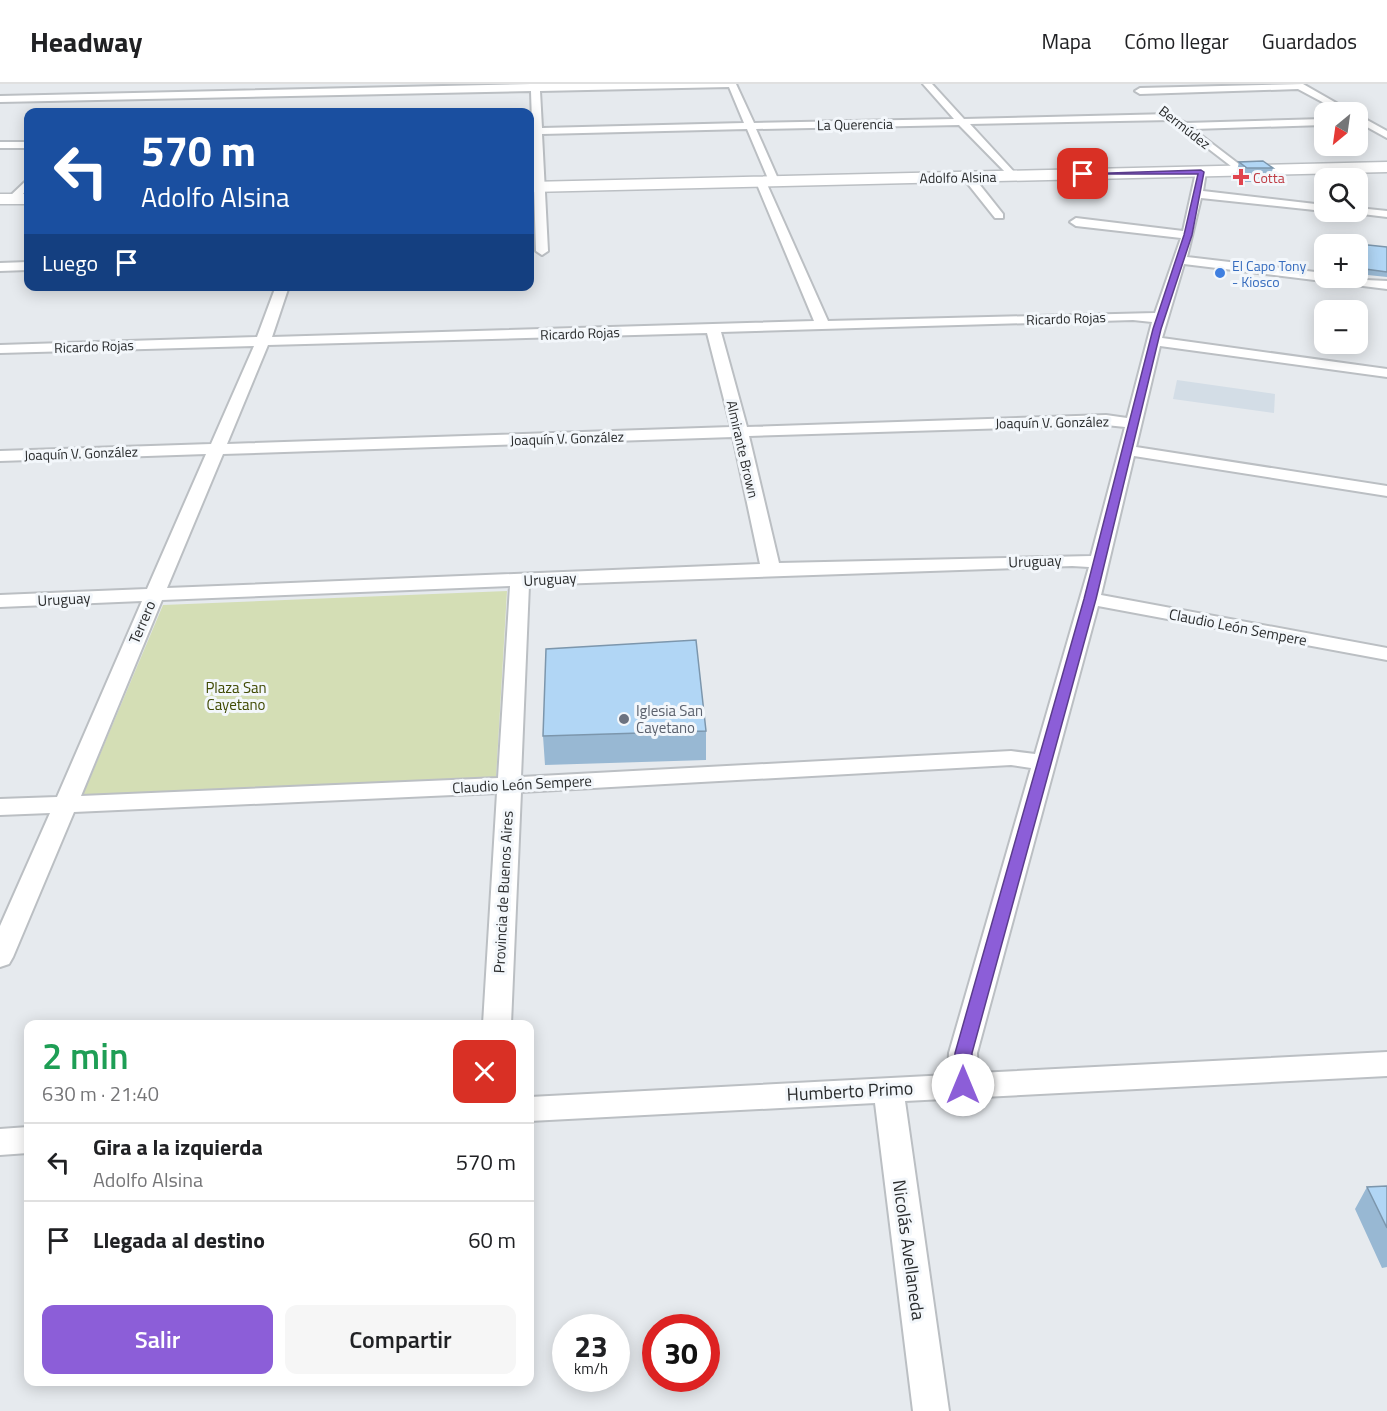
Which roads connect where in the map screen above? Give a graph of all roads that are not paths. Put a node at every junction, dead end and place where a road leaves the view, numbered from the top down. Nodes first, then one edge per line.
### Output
1 (118, 84) edge
2 (297, 84) edge
3 (731, 84) edge
4 (927, 84) edge
5 (1129, 84) edge
6 (1298, 85) edge
7 (535, 86) edge
8 (1140, 91) junction
9 (289, 98) junction
10 (0, 99) edge
11 (102, 101) junction
12 (1329, 102) edge
13 (1171, 117) junction
14 (1368, 120) edge
15 (1387, 120) edge
16 (961, 122) junction
17 (1314, 122) edge
18 (1368, 124) edge
19 (1183, 126) junction
20 (751, 127) junction
21 (535, 133) edge
22 (1387, 135) edge
23 (0, 145) edge
24 (24, 145) edge
25 (1387, 167) edge
26 (1240, 170) junction
27 (1201, 172) junction
28 (1012, 176) junction
29 (968, 177) junction
30 (768, 181) junction
31 (24, 187) edge
32 (535, 187) edge
33 (1198, 194) junction
34 (14, 199) edge
35 (1314, 207) edge
36 (1368, 212) edge
37 (1387, 214) edge
38 (999, 216) dead end
39 (1076, 222) dead end
40 (1188, 235) junction
41 (542, 250) dead end
42 (1179, 260) junction
43 (24, 266) edge
44 (0, 267) edge
45 (1314, 276) edge
46 (1368, 283) edge
47 (1387, 285) edge
48 (281, 291) edge
49 (1160, 318) junction
50 (823, 326) junction
51 (713, 329) junction
52 (263, 341) junction
53 (1154, 341) junction
54 (0, 349) edge
55 (1387, 373) edge
56 (1133, 423) junction
57 (740, 432) junction
58 (216, 449) junction
59 (1127, 450) junction
60 (0, 456) edge
61 (1387, 491) edge
62 (1099, 562) junction
63 (771, 569) junction
64 (519, 581) junction
65 (153, 595) junction
66 (1090, 599) junction
67 (0, 602) edge
68 (1387, 654) edge
69 (1044, 762) junction
70 (508, 785) junction
71 (65, 803) junction
72 (0, 807) edge
73 (0, 957) edge
74 (497, 1020) edge
75 (1387, 1064) edge
76 (963, 1085) junction
77 (888, 1089) junction
78 (534, 1109) edge
79 (24, 1140) edge
80 (0, 1142) edge
81 (931, 1411) edge

1 - 11 street
2 - 9 street
3 - 7 street
3 - 20 street
4 - 16 street
5 - 8 street, Bermúdez
6 - 8 street
6 - 12 street
7 - 9 street
7 - 21 street
8 - 13 street, Bermúdez
9 - 11 street
10 - 11 street
13 - 16 street, La Querencia
13 - 19 street, Bermúdez
14 - 15 street
16 - 20 street, La Querencia
16 - 28 street
17 - 19 street
18 - 22 street
19 - 26 street, Bermúdez
20 - 21 street, La Querencia
20 - 30 street
21 - 32 street
23 - 24 street
25 - 26 street, Adolfo Alsina
26 - 27 street, Adolfo Alsina
27 - 28 street, Adolfo Alsina
27 - 33 street, Bermúdez
28 - 29 street, Adolfo Alsina
29 - 30 street, Adolfo Alsina
29 - 38 street
30 - 32 street, Adolfo Alsina
30 - 50 street
31 - 34 street
32 - 41 street
33 - 35 street
33 - 40 street, Bermúdez
36 - 37 street
39 - 40 street
40 - 42 street, Bermúdez
42 - 45 street
42 - 49 street, Bermúdez
43 - 44 street
46 - 47 street
48 - 52 street, Terrero
49 - 50 street, Ricardo Rojas
49 - 53 street, Bermúdez
50 - 51 street, Ricardo Rojas
51 - 52 street, Ricardo Rojas
51 - 57 street, Almirante Brown
52 - 54 street, Ricardo Rojas
52 - 58 street, Terrero
53 - 55 street
53 - 56 street, Bermúdez
56 - 57 street, Joaquín V. González
56 - 59 street, Bermúdez
57 - 58 street, Joaquín V. González
57 - 63 street, Almirante Brown
58 - 60 street, Joaquín V. González
58 - 65 street, Terrero
59 - 61 street
59 - 62 street, Bermúdez
62 - 63 street, Uruguay
62 - 66 street, Bermúdez
63 - 64 street, Uruguay
64 - 65 street, Uruguay
64 - 70 street, Provincia de Buenos Aires
65 - 67 street, Uruguay
65 - 71 street, Terrero
66 - 68 street, Claudio León Sempere
66 - 69 street, Bermúdez
69 - 70 street, Claudio León Sempere
69 - 76 street, Bermúdez
70 - 71 street, Claudio León Sempere
70 - 74 street, Provincia de Buenos Aires
71 - 72 street, Claudio León Sempere
71 - 73 street, Terrero
75 - 76 street, Humberto Primo
76 - 77 street, Humberto Primo
77 - 78 street, Humberto Primo
77 - 81 street, Nicolás Avellaneda
79 - 80 street

